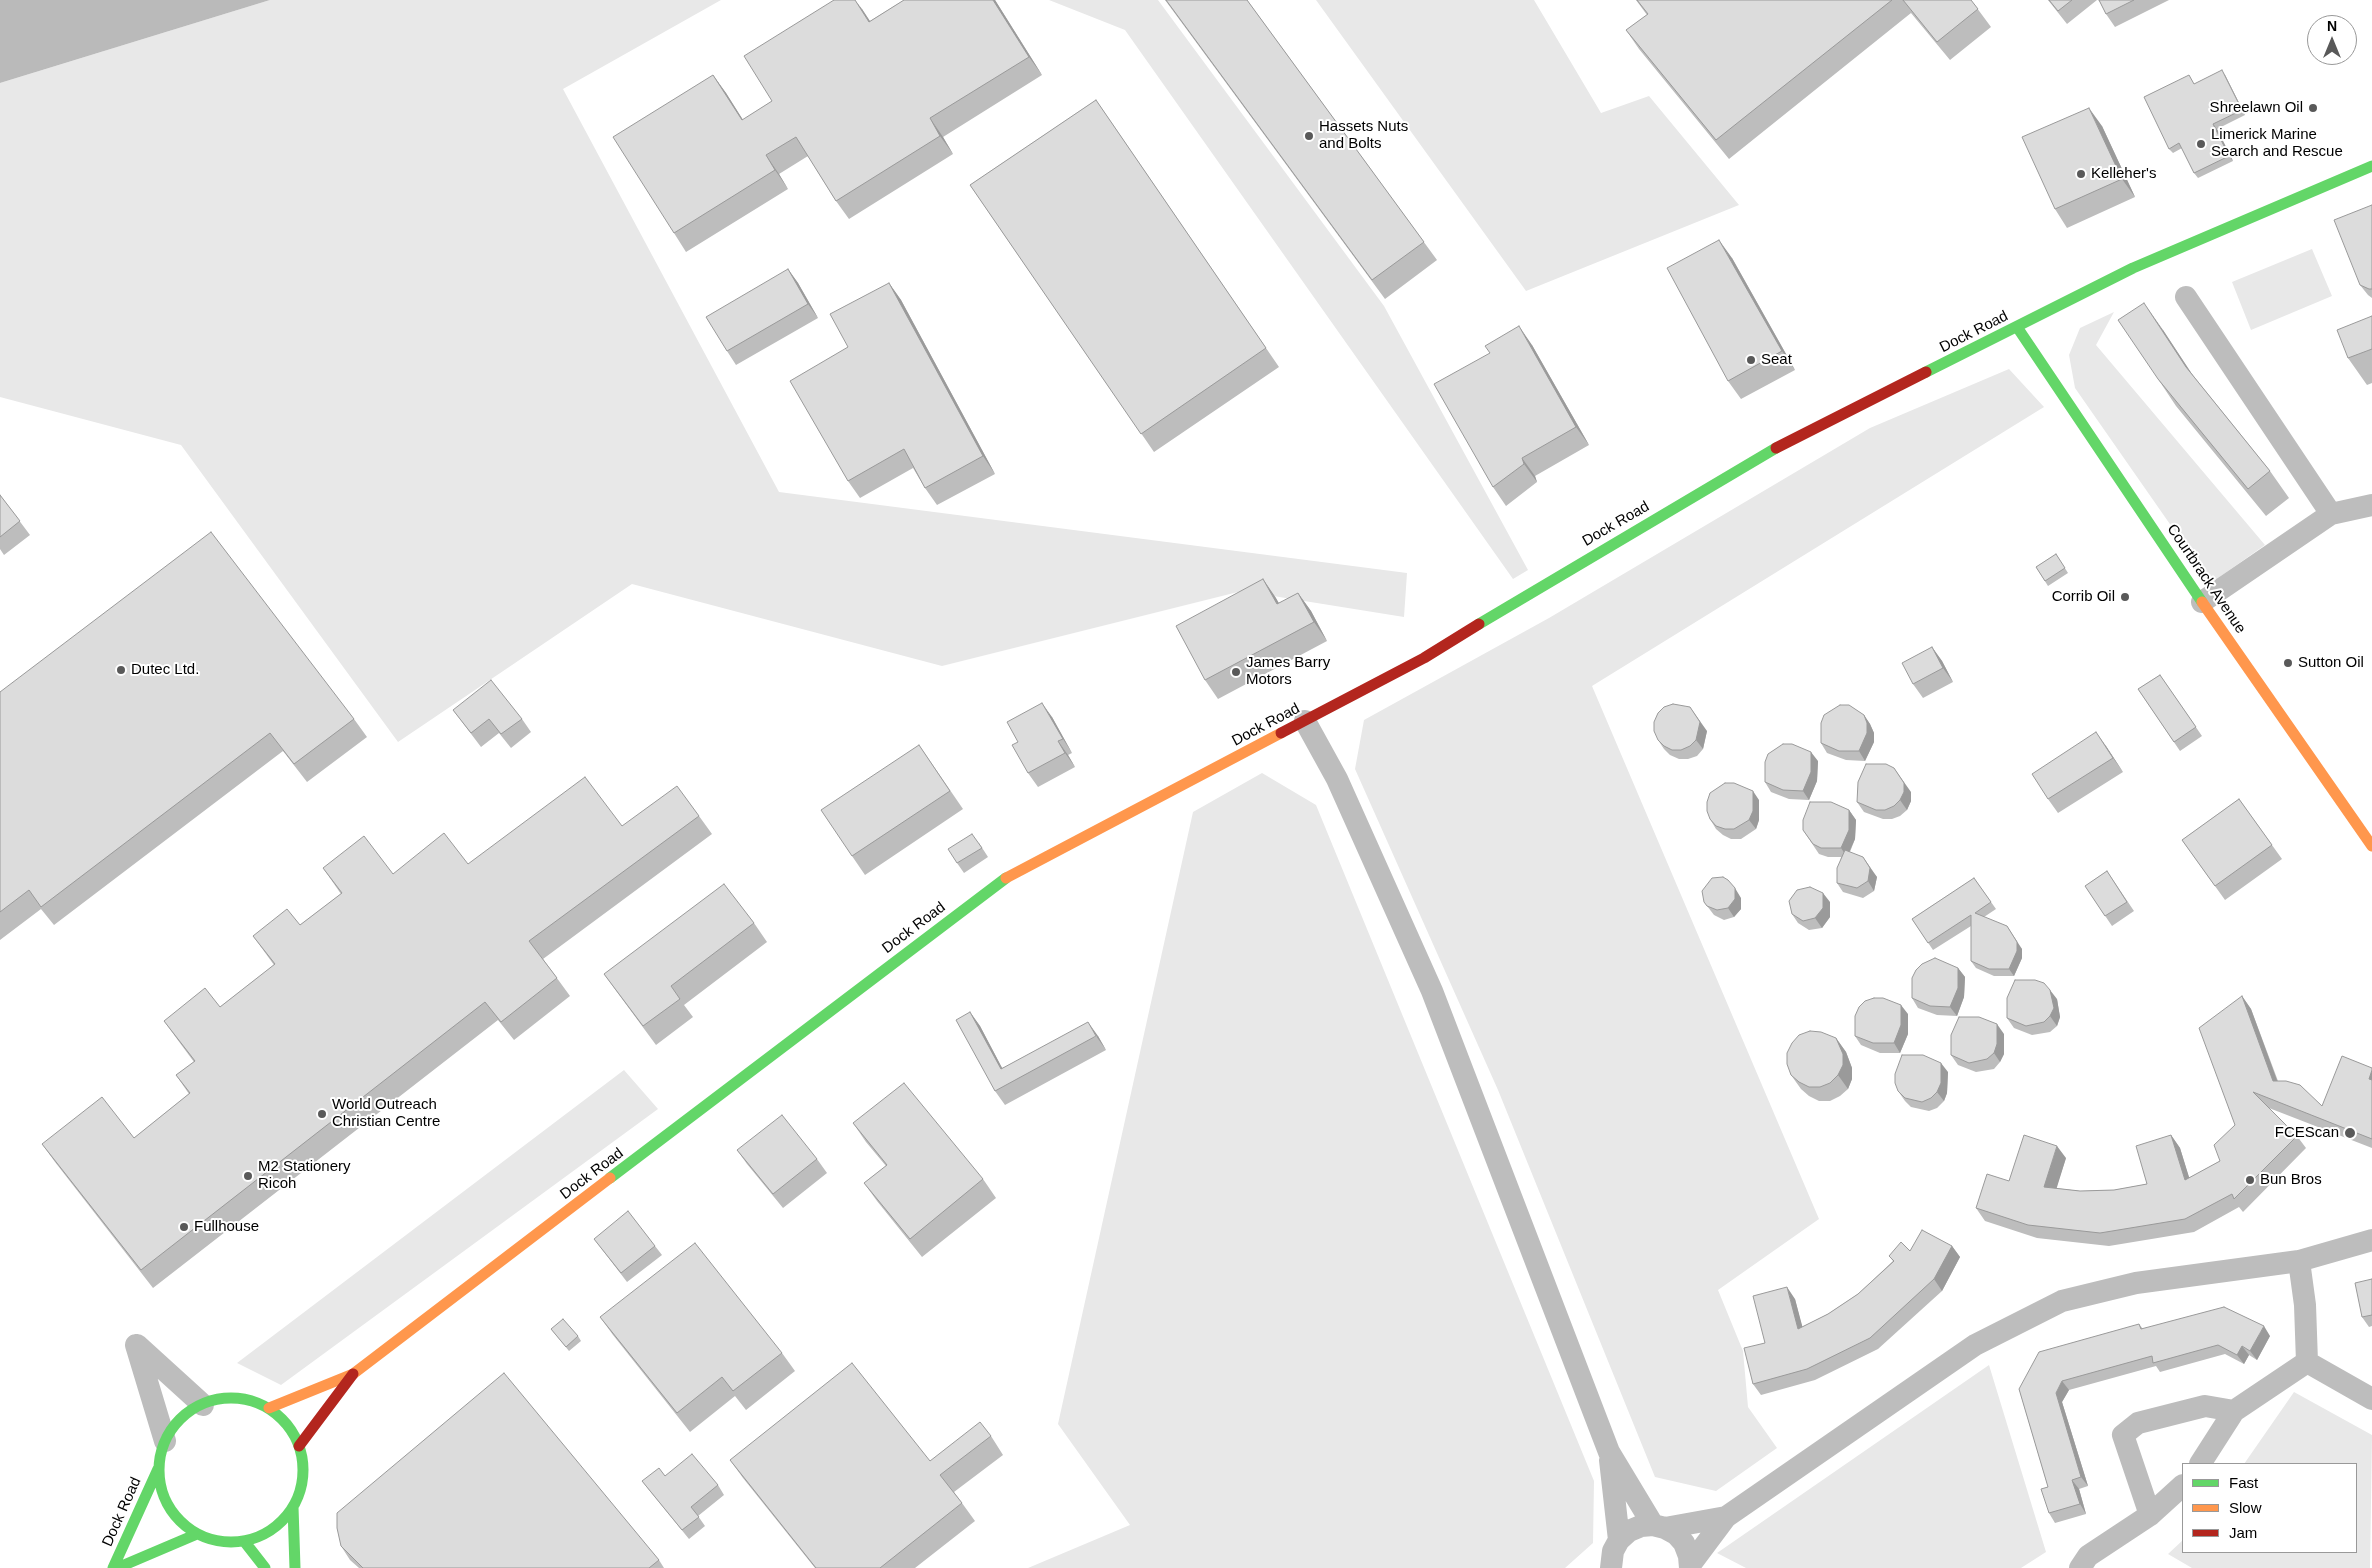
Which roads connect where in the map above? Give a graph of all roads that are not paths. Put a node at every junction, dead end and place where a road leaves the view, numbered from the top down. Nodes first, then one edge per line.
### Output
1 (2372, 166) edge
2 (2186, 297) dead end
3 (2016, 327) junction
4 (2372, 505) edge
5 (2331, 514) junction
6 (2202, 602) junction
7 (1305, 722) junction
8 (2372, 846) edge
9 (2372, 1240) edge
10 (2299, 1261) junction
11 (2307, 1362) junction
12 (354, 1374) junction
13 (2372, 1399) edge
14 (203, 1405) junction
15 (269, 1408) junction
16 (2234, 1411) junction
17 (165, 1441) junction
18 (300, 1446) junction
19 (1609, 1452) junction
20 (2201, 1463) edge
21 (158, 1469) junction
22 (2182, 1486) edge
23 (293, 1507) junction
24 (2150, 1515) junction
25 (1726, 1517) junction
26 (1659, 1526) junction
27 (197, 1534) junction
28 (1619, 1540) junction
29 (244, 1541) junction
30 (1690, 1567) edge
31 (115, 1568) edge
32 (265, 1568) edge
33 (295, 1568) edge
34 (1611, 1568) edge
35 (2080, 1568) edge

1 - 3 main road, Dock Road
2 - 5 street
3 - 6 main road, Courtbrack Avenue
3 - 7 main road, Dock Road
4 - 5 street
5 - 6 street
6 - 8 main road, Courtbrack Avenue
7 - 12 main road, Dock Road
7 - 19 street
9 - 10 street
10 - 11 street
10 - 25 street
11 - 13 street
11 - 16 street
12 - 15 main road, Dock Road
12 - 18 main road, Dock Road
14 - 15 main road
14 - 17 main road
14 - 17 street
15 - 18 main road
16 - 20 street
16 - 24 street
17 - 21 main road
18 - 23 main road
19 - 26 street
19 - 28 street
21 - 27 main road
21 - 31 main road, Dock Road
22 - 24 street
23 - 29 main road
23 - 33 main road
24 - 35 street
25 - 26 street
25 - 30 street
26 - 28 street
26 - 30 street
27 - 29 main road
27 - 31 main road, Dock Road
28 - 34 street
29 - 32 main road

